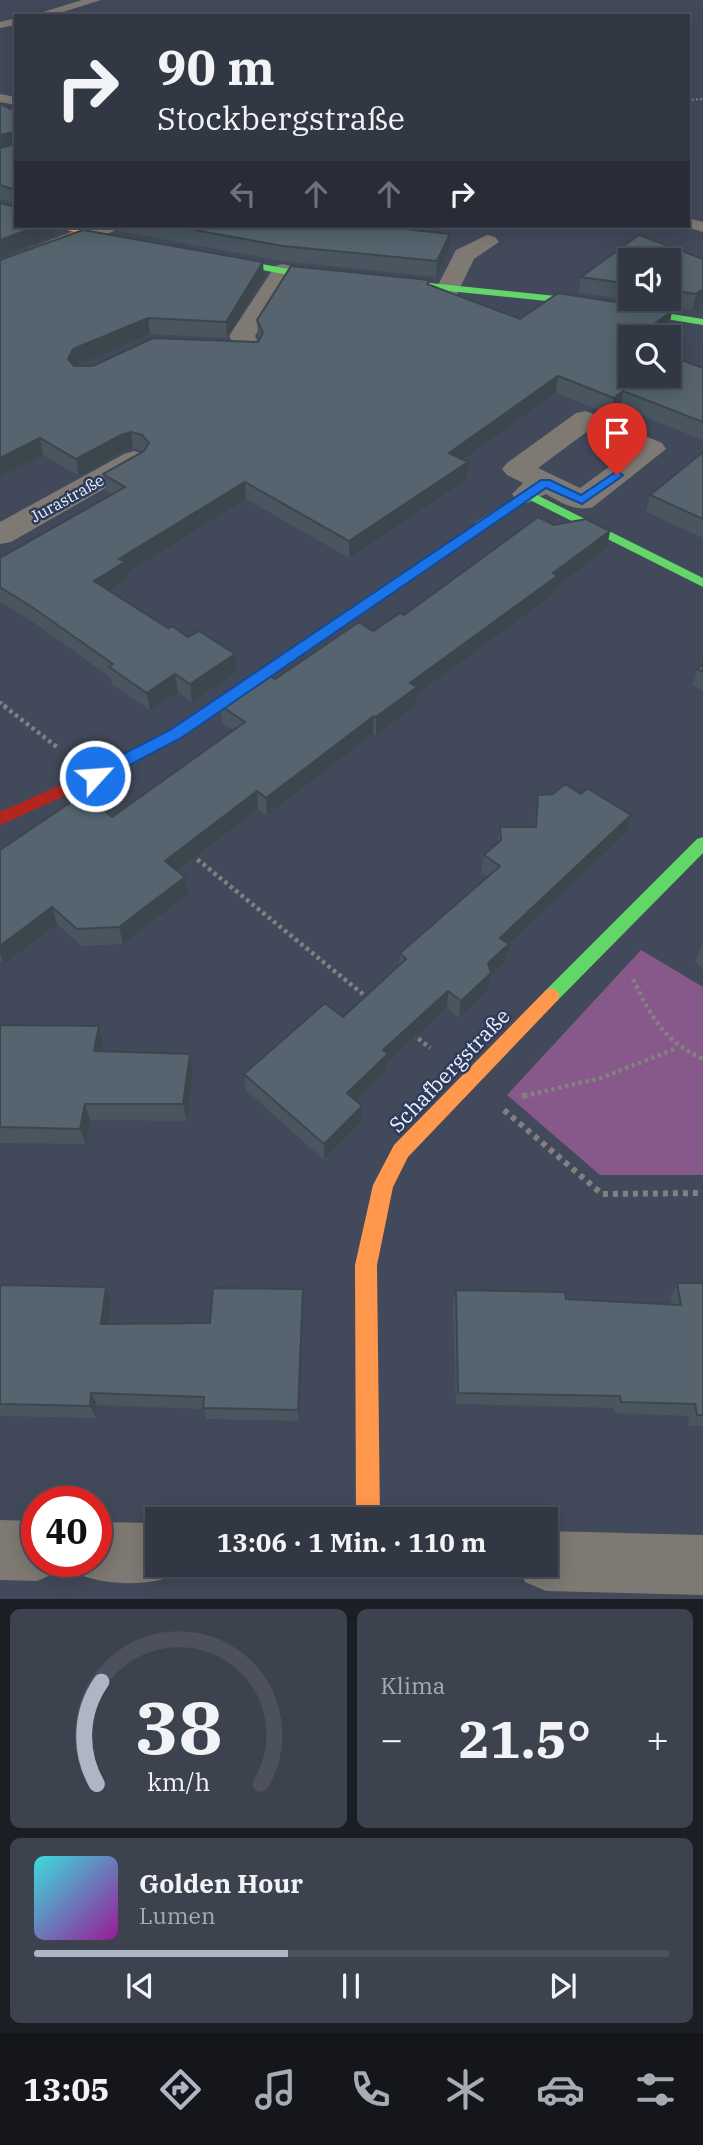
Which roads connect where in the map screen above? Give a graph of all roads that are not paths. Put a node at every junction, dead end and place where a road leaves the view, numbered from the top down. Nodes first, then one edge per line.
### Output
1 (95, 0) edge
2 (43, 14) edge
3 (62, 228) edge
4 (101, 228) edge
5 (84, 235) junction
6 (487, 242) dead end
7 (137, 244) edge
8 (190, 254) edge
9 (0, 268) edge
10 (283, 271) junction
11 (448, 289) junction
12 (703, 322) edge
13 (219, 347) edge
14 (134, 460) edge
15 (0, 535) edge
16 (703, 583) edge
17 (0, 820) edge
18 (703, 843) edge
19 (368, 1507) edge
20 (0, 1550) edge
21 (21, 1551) edge
22 (112, 1552) edge
23 (145, 1553) edge
24 (558, 1561) edge
25 (703, 1565) edge

1 - 2 lane
3 - 5 street
4 - 5 street
5 - 7 street
5 - 9 street
6 - 11 street
8 - 10 street
10 - 11 street
10 - 13 street
11 - 12 street
14 - 15 street, Jurastraße
16 - 17 street
18 - 19 street, Schafbergstraße
20 - 21 street
22 - 23 street
24 - 25 street

